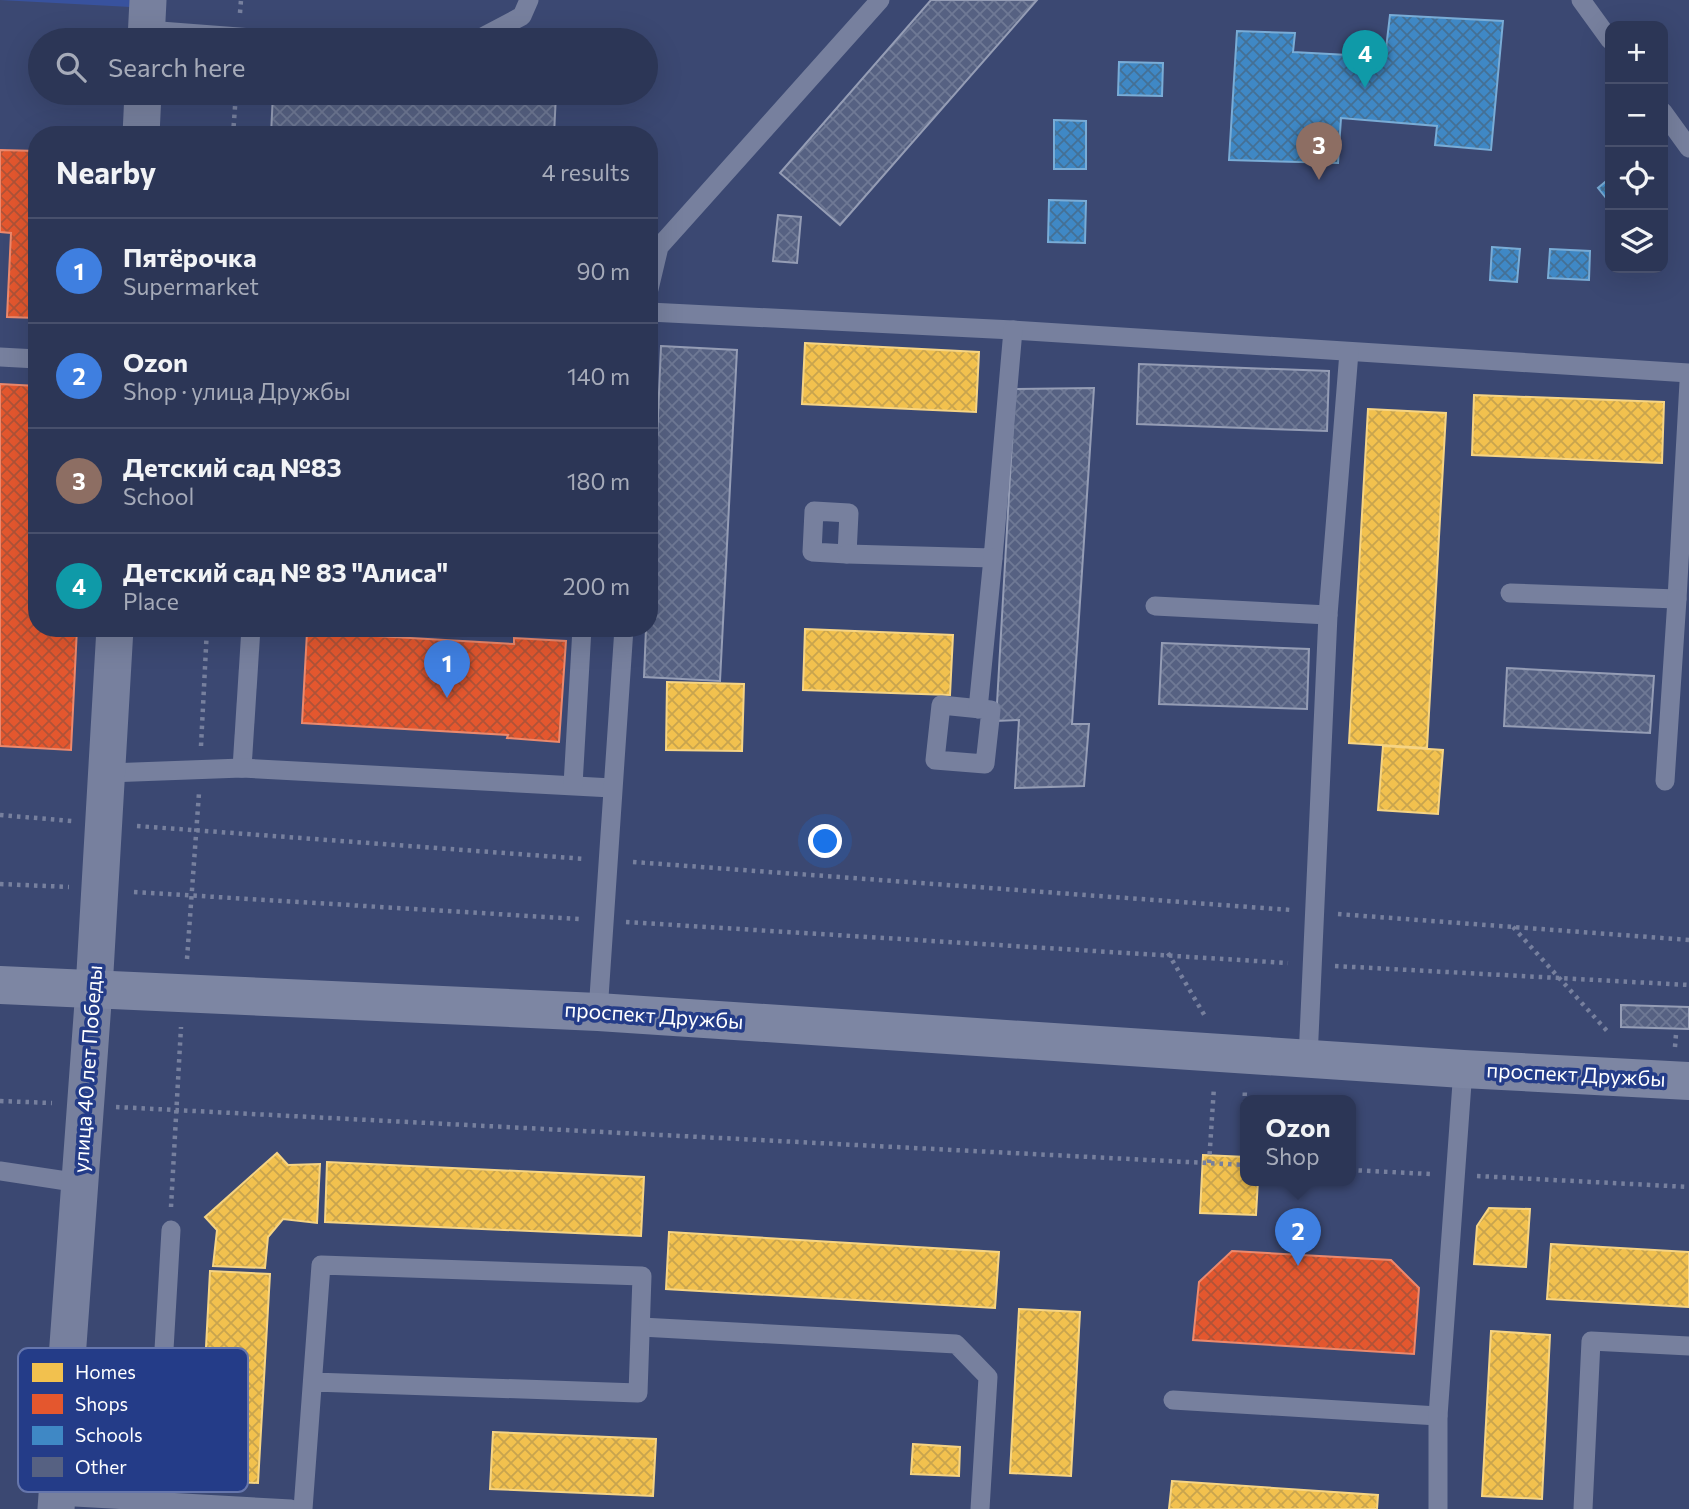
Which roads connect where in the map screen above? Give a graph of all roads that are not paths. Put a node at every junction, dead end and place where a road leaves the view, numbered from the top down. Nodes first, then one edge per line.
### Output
1 (529, 0) edge
2 (880, 0) edge
3 (1581, 0) edge
4 (147, 24) edge
5 (180, 28) edge
6 (500, 28) edge
7 (1605, 33) edge
8 (143, 105) edge
9 (1668, 119) edge
10 (142, 126) edge
11 (1689, 148) edge
12 (658, 251) edge
13 (658, 312) edge
14 (1013, 330) junction
15 (1349, 352) junction
16 (0, 357) edge
17 (28, 359) edge
18 (1689, 373) edge
19 (1689, 382) edge
20 (847, 554) dead end
21 (993, 558) junction
22 (1510, 593) dead end
23 (1678, 599) junction
24 (1155, 606) dead end
25 (1328, 615) junction
26 (116, 637) edge
27 (250, 637) edge
28 (581, 637) edge
29 (623, 637) edge
30 (978, 709) dead end
31 (242, 768) junction
32 (108, 773) junction
33 (1665, 781) dead end
34 (573, 785) junction
35 (612, 788) junction
36 (0, 985) edge
37 (94, 989) junction
38 (598, 1012) junction
39 (1308, 1059) junction
40 (1463, 1069) junction
41 (1689, 1081) edge
42 (0, 1171) edge
43 (80, 1183) junction
44 (171, 1230) road end
45 (641, 1327) junction
46 (1689, 1346) edge
47 (68, 1348) edge
48 (164, 1348) edge
49 (313, 1382) junction
50 (1173, 1400) dead end
51 (1438, 1416) junction
52 (156, 1492) edge
53 (56, 1502) edge
54 (155, 1503) junction
55 (291, 1509) edge
56 (303, 1509) edge
57 (979, 1509) edge
58 (1438, 1509) edge
59 (1583, 1509) edge

1 - 6 lane
2 - 12 lane
3 - 7 lane
4 - 5 lane
8 - 10 street
9 - 11 lane
13 - 14 lane
14 - 15 lane
14 - 21 lane
15 - 18 lane
15 - 25 lane
16 - 17 lane
19 - 23 lane
20 - 21 lane
21 - 30 lane
22 - 23 lane
23 - 33 lane
24 - 25 lane
25 - 39 lane
26 - 32 street, улица 40 лет Победы
27 - 31 lane
28 - 34 lane
29 - 35 lane
31 - 32 lane
31 - 34 lane
32 - 37 street, улица 40 лет Победы
34 - 35 lane
35 - 38 lane
36 - 37 street, проспект Дружбы
37 - 38 street, проспект Дружбы
37 - 43 street, улица 40 лет Победы
38 - 39 street, проспект Дружбы
39 - 40 street, проспект Дружбы
40 - 41 street, проспект Дружбы
40 - 51 lane
42 - 43 lane
43 - 47 street, улица 40 лет Победы
44 - 48 lane
45 - 49 lane
45 - 49 lane
45 - 57 lane
46 - 59 lane
49 - 56 lane
50 - 51 lane
51 - 58 lane
52 - 54 lane
53 - 54 lane
54 - 55 lane

